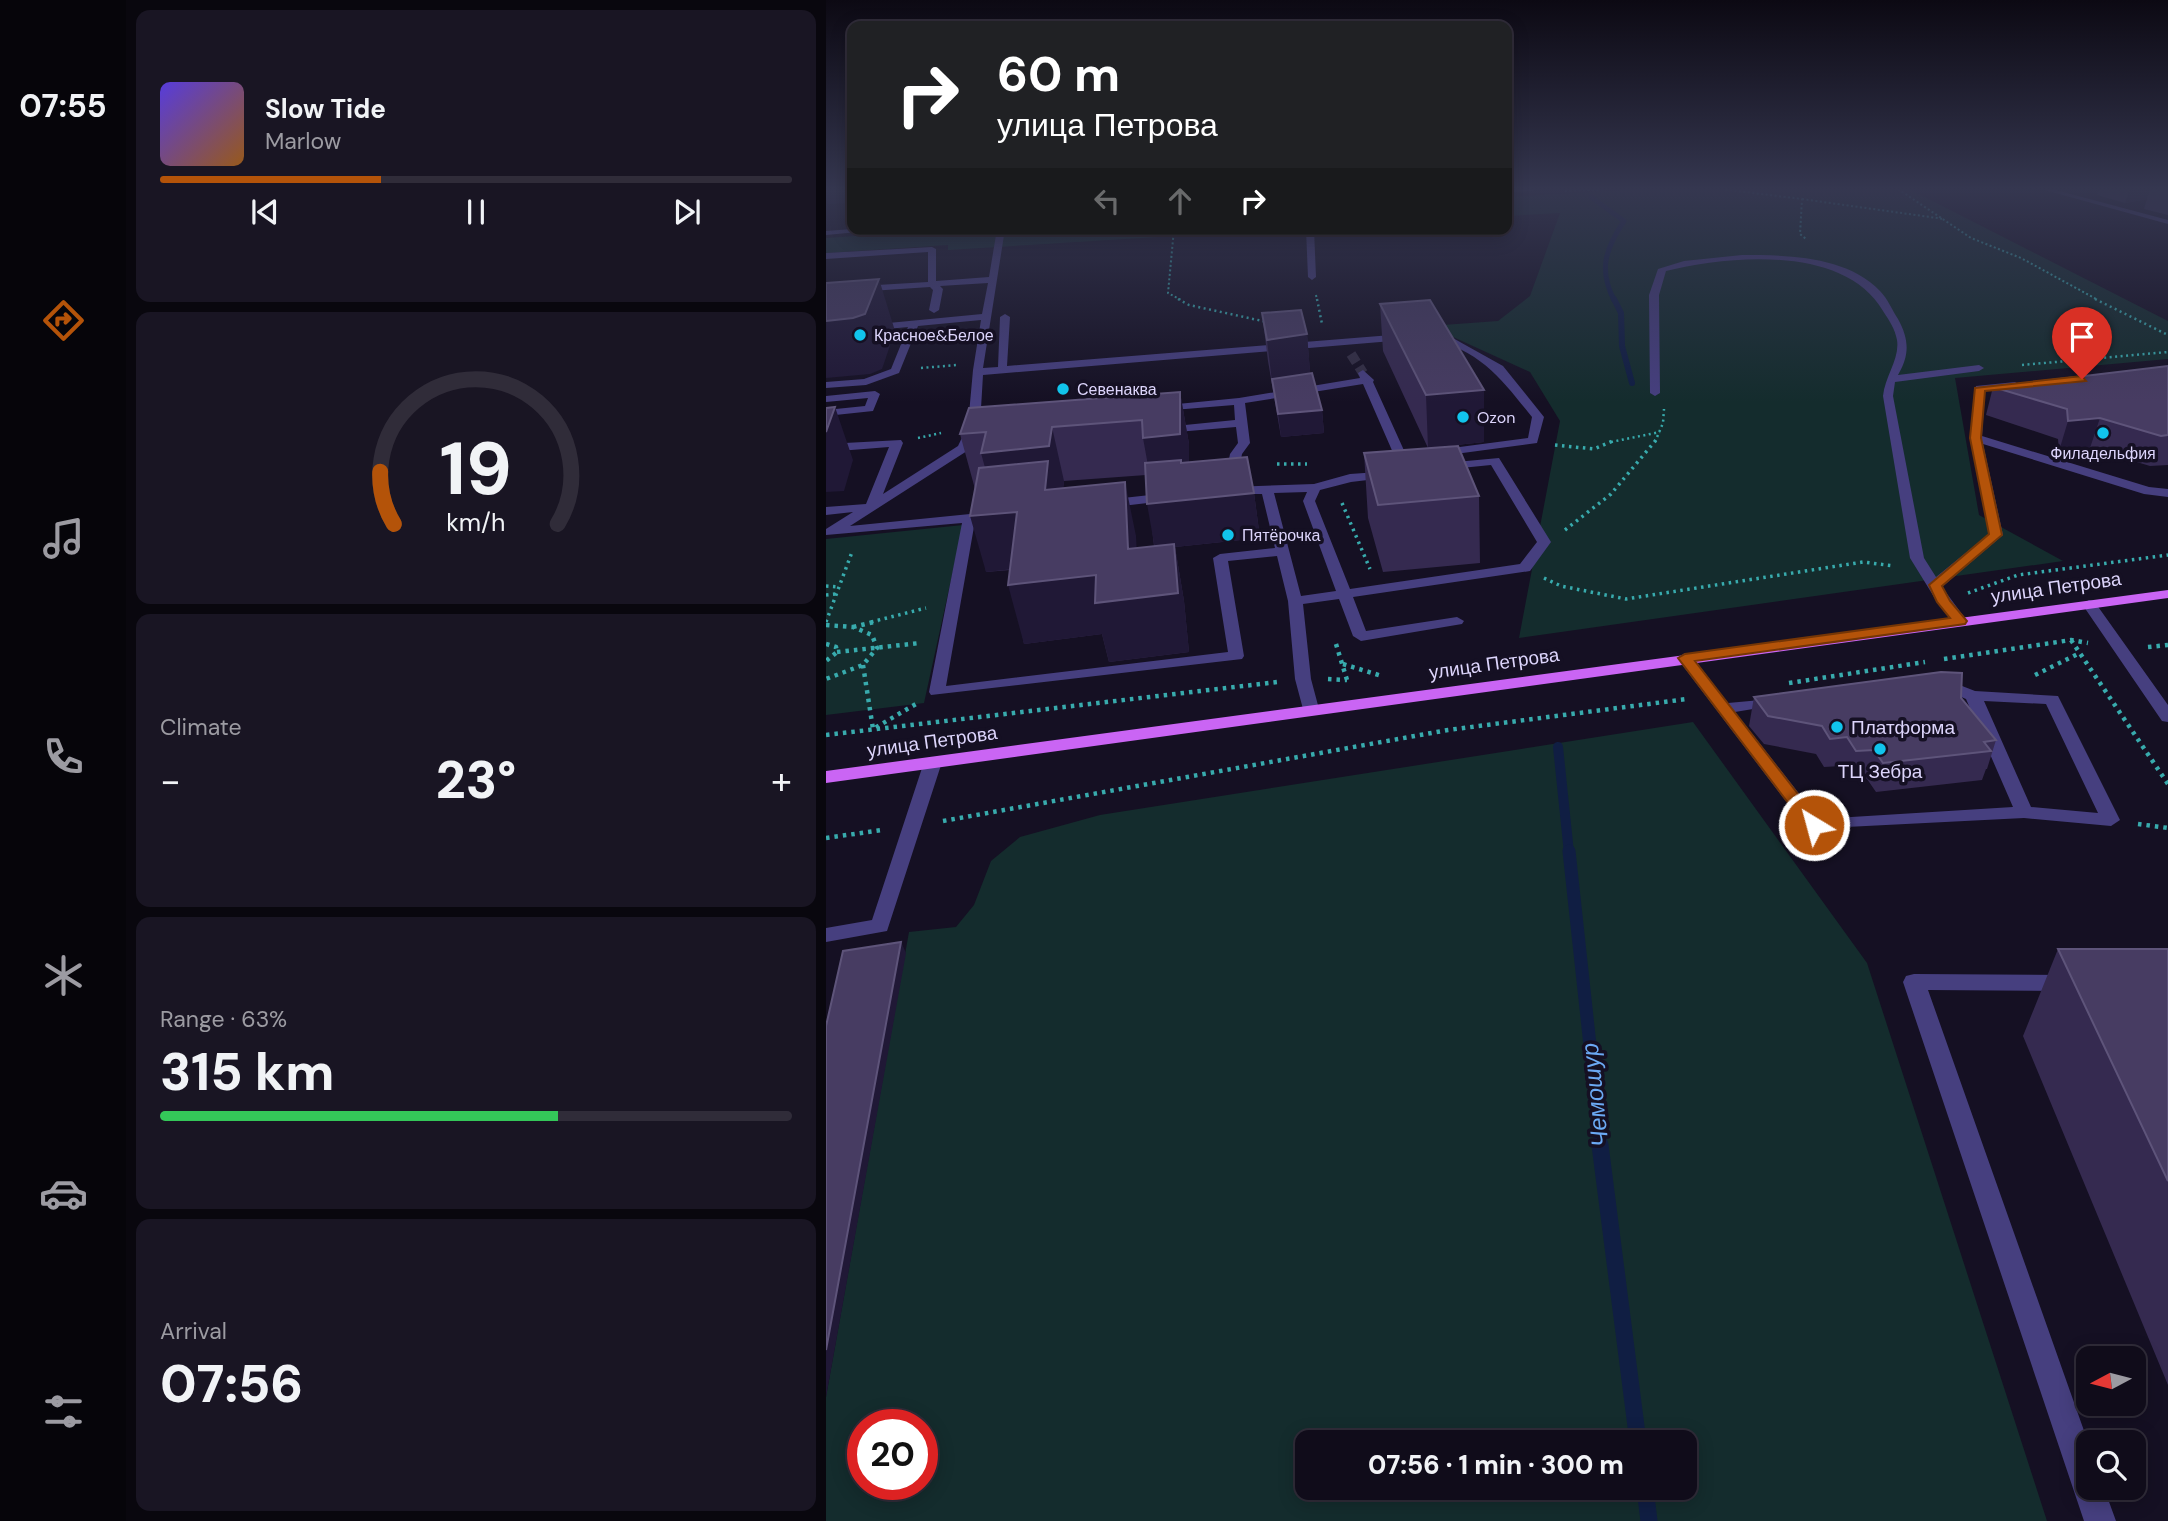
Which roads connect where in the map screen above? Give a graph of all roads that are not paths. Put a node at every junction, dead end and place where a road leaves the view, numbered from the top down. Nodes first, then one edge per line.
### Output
1 (893, 260) edge
2 (933, 260) edge
3 (995, 260) edge
4 (1311, 260) edge
5 (1696, 260) edge
6 (1772, 260) edge
7 (826, 265) edge
8 (1312, 277) road end
9 (991, 279) junction
10 (932, 284) junction
11 (826, 291) edge
12 (934, 310) dead end
13 (985, 317) junction
14 (1005, 317) dead end
15 (914, 324) junction
16 (826, 332) edge
17 (1003, 340) junction
18 (1342, 340) junction
19 (982, 342) junction
20 (1351, 354) tunnel mouth
21 (1002, 366) dead end
22 (978, 367) junction
23 (1979, 368) road end
24 (1890, 379) junction
25 (2021, 384) edge
26 (826, 385) edge
27 (1655, 393) road end
28 (826, 399) edge
29 (1239, 401) junction
30 (1141, 410) edge
31 (826, 413) edge
32 (988, 424) edge
33 (1241, 424) junction
34 (974, 425) junction
35 (1158, 431) edge
36 (1976, 438) junction
37 (977, 447) edge
38 (826, 448) edge
39 (963, 449) junction
40 (1415, 456) edge
41 (1402, 465) junction
42 (1315, 488) junction
43 (1267, 489) junction
44 (2168, 493) edge
45 (1177, 496) edge
46 (871, 507) junction
47 (1093, 509) edge
48 (826, 511) edge
49 (994, 515) edge
50 (969, 518) junction
51 (828, 534) edge
52 (1283, 551) junction
53 (1935, 585) junction
54 (1344, 594) junction
55 (2168, 594) edge
56 (1295, 601) junction
57 (2089, 604) junction
58 (1457, 621) dead end
59 (1960, 621) junction
60 (1685, 658) junction
61 (1922, 682) edge
62 (1787, 692) edge
63 (1973, 696) junction
64 (1720, 702) junction
65 (1311, 709) junction
66 (2168, 718) edge
67 (933, 762) junction
68 (826, 777) edge
69 (2024, 812) junction
70 (826, 935) edge
71 (2088, 983) edge
72 (2076, 1451) edge
73 (2093, 1500) edge
74 (2100, 1521) edge

1 - 7 street
2 - 10 street
3 - 9 street
4 - 8 street
5 - 27 street
6 - 24 street
9 - 10 street
9 - 13 street
10 - 11 street
10 - 12 street
13 - 15 street
13 - 19 street
14 - 17 street
15 - 16 street
15 - 26 street
17 - 19 street
17 - 21 street
18 - 20 street
18 - 22 street
18 - 54 street
19 - 22 street
22 - 34 street
23 - 24 street
24 - 53 street
25 - 36 street
28 - 31 street
29 - 30 street
29 - 33 street
29 - 41 street
32 - 34 street
33 - 35 street
33 - 43 street
34 - 39 street
36 - 44 street
36 - 53 street
37 - 39 street
38 - 46 street
39 - 46 street
40 - 41 street
41 - 42 street
41 - 43 street
42 - 43 street
42 - 54 street
43 - 52 street
45 - 47 street
46 - 48 street
46 - 51 street
49 - 50 street
50 - 51 street
50 - 52 street
52 - 56 street
53 - 59 street
54 - 56 street
54 - 58 street
55 - 57 main road, улица Петрова
56 - 65 street
57 - 59 main road, улица Петрова
57 - 66 street
59 - 60 main road, улица Петрова
60 - 64 street
60 - 65 main road, улица Петрова
61 - 63 street
62 - 64 street
63 - 69 street
63 - 69 street
64 - 69 street
65 - 67 main road, улица Петрова
67 - 68 main road, улица Петрова
67 - 70 street
71 - 72 street
73 - 74 street

